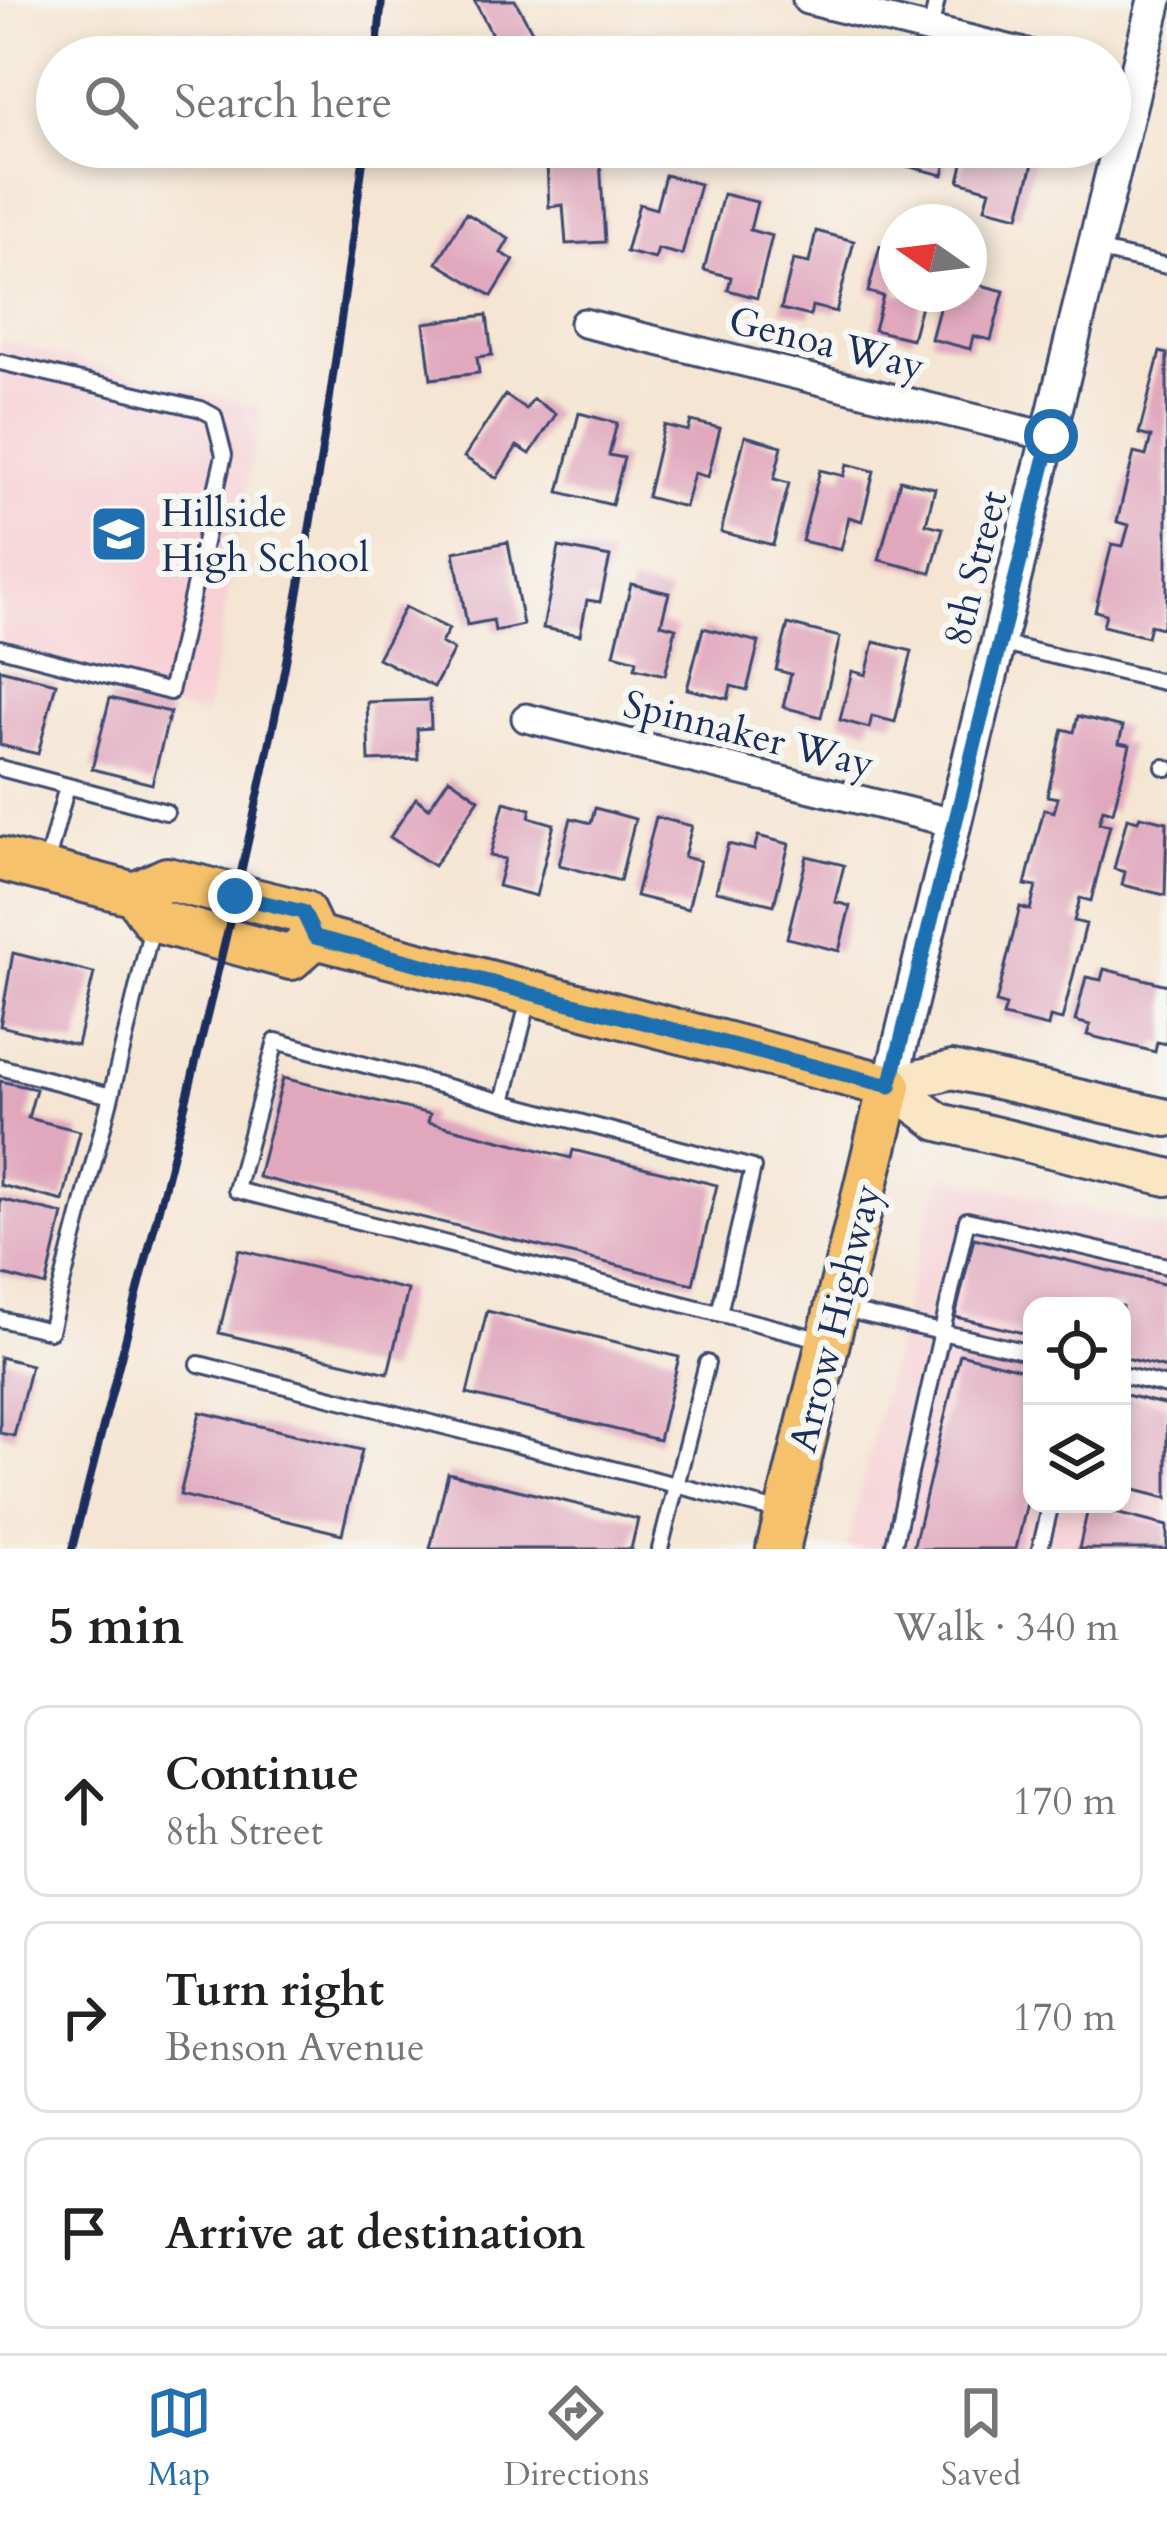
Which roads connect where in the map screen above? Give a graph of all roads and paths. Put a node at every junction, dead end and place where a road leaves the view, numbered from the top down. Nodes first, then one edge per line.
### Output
1 (807, 0) edge
2 (937, 0) edge
3 (1155, 0) edge
4 (930, 30) junction
5 (954, 36) edge
6 (1131, 58) edge
7 (1108, 168) edge
8 (1095, 250) junction
9 (1167, 266) edge
10 (584, 323) dead end
11 (0, 362) edge
12 (1051, 436) junction
13 (999, 644) junction
14 (0, 648) edge
15 (1167, 683) edge
16 (526, 718) dead end
17 (0, 768) edge
18 (67, 785) junction
19 (166, 812) dead end
20 (954, 823) junction
21 (0, 859) edge
22 (45, 870) junction
23 (144, 907) junction
24 (531, 992) junction
25 (0, 1067) edge
26 (890, 1086) junction
27 (111, 1096) junction
28 (503, 1102) junction
29 (1167, 1118) edge
30 (1167, 1177) edge
31 (1167, 1266) edge
32 (719, 1313) junction
33 (0, 1319) edge
34 (832, 1325) junction
35 (941, 1330) junction
36 (1023, 1351) edge
37 (707, 1363) dead end
38 (199, 1364) dead end
39 (1131, 1378) edge
40 (1167, 1386) edge
41 (676, 1484) junction
42 (1049, 1513) edge
43 (783, 1531) edge
44 (660, 1549) edge
45 (893, 1549) edge
46 (1040, 1549) edge

1 - 4 street
2 - 4 lane
3 - 6 street, 8th Street
4 - 5 street
7 - 8 street, 8th Street
8 - 9 lane
8 - 12 street, 8th Street
10 - 12 street, Genoa Way
11 - 14 lane
12 - 13 street, 8th Street
13 - 15 lane
13 - 20 street, 8th Street
16 - 20 street, Spinnaker Way
17 - 18 lane
18 - 19 lane
18 - 22 lane
20 - 26 street, 8th Street
21 - 22 main road
22 - 23 main road
23 - 24 main road
23 - 27 lane
24 - 26 main road
24 - 28 lane
25 - 27 lane
26 - 29 main road
26 - 30 main road
26 - 34 main road, Arrow Highway
27 - 33 lane
28 - 32 lane
28 - 32 lane
31 - 35 lane
32 - 34 lane
34 - 35 lane
34 - 43 main road, Arrow Highway
35 - 36 lane
35 - 45 lane
37 - 41 lane
38 - 41 lane
39 - 40 lane
41 - 43 lane
41 - 44 lane
42 - 46 lane

